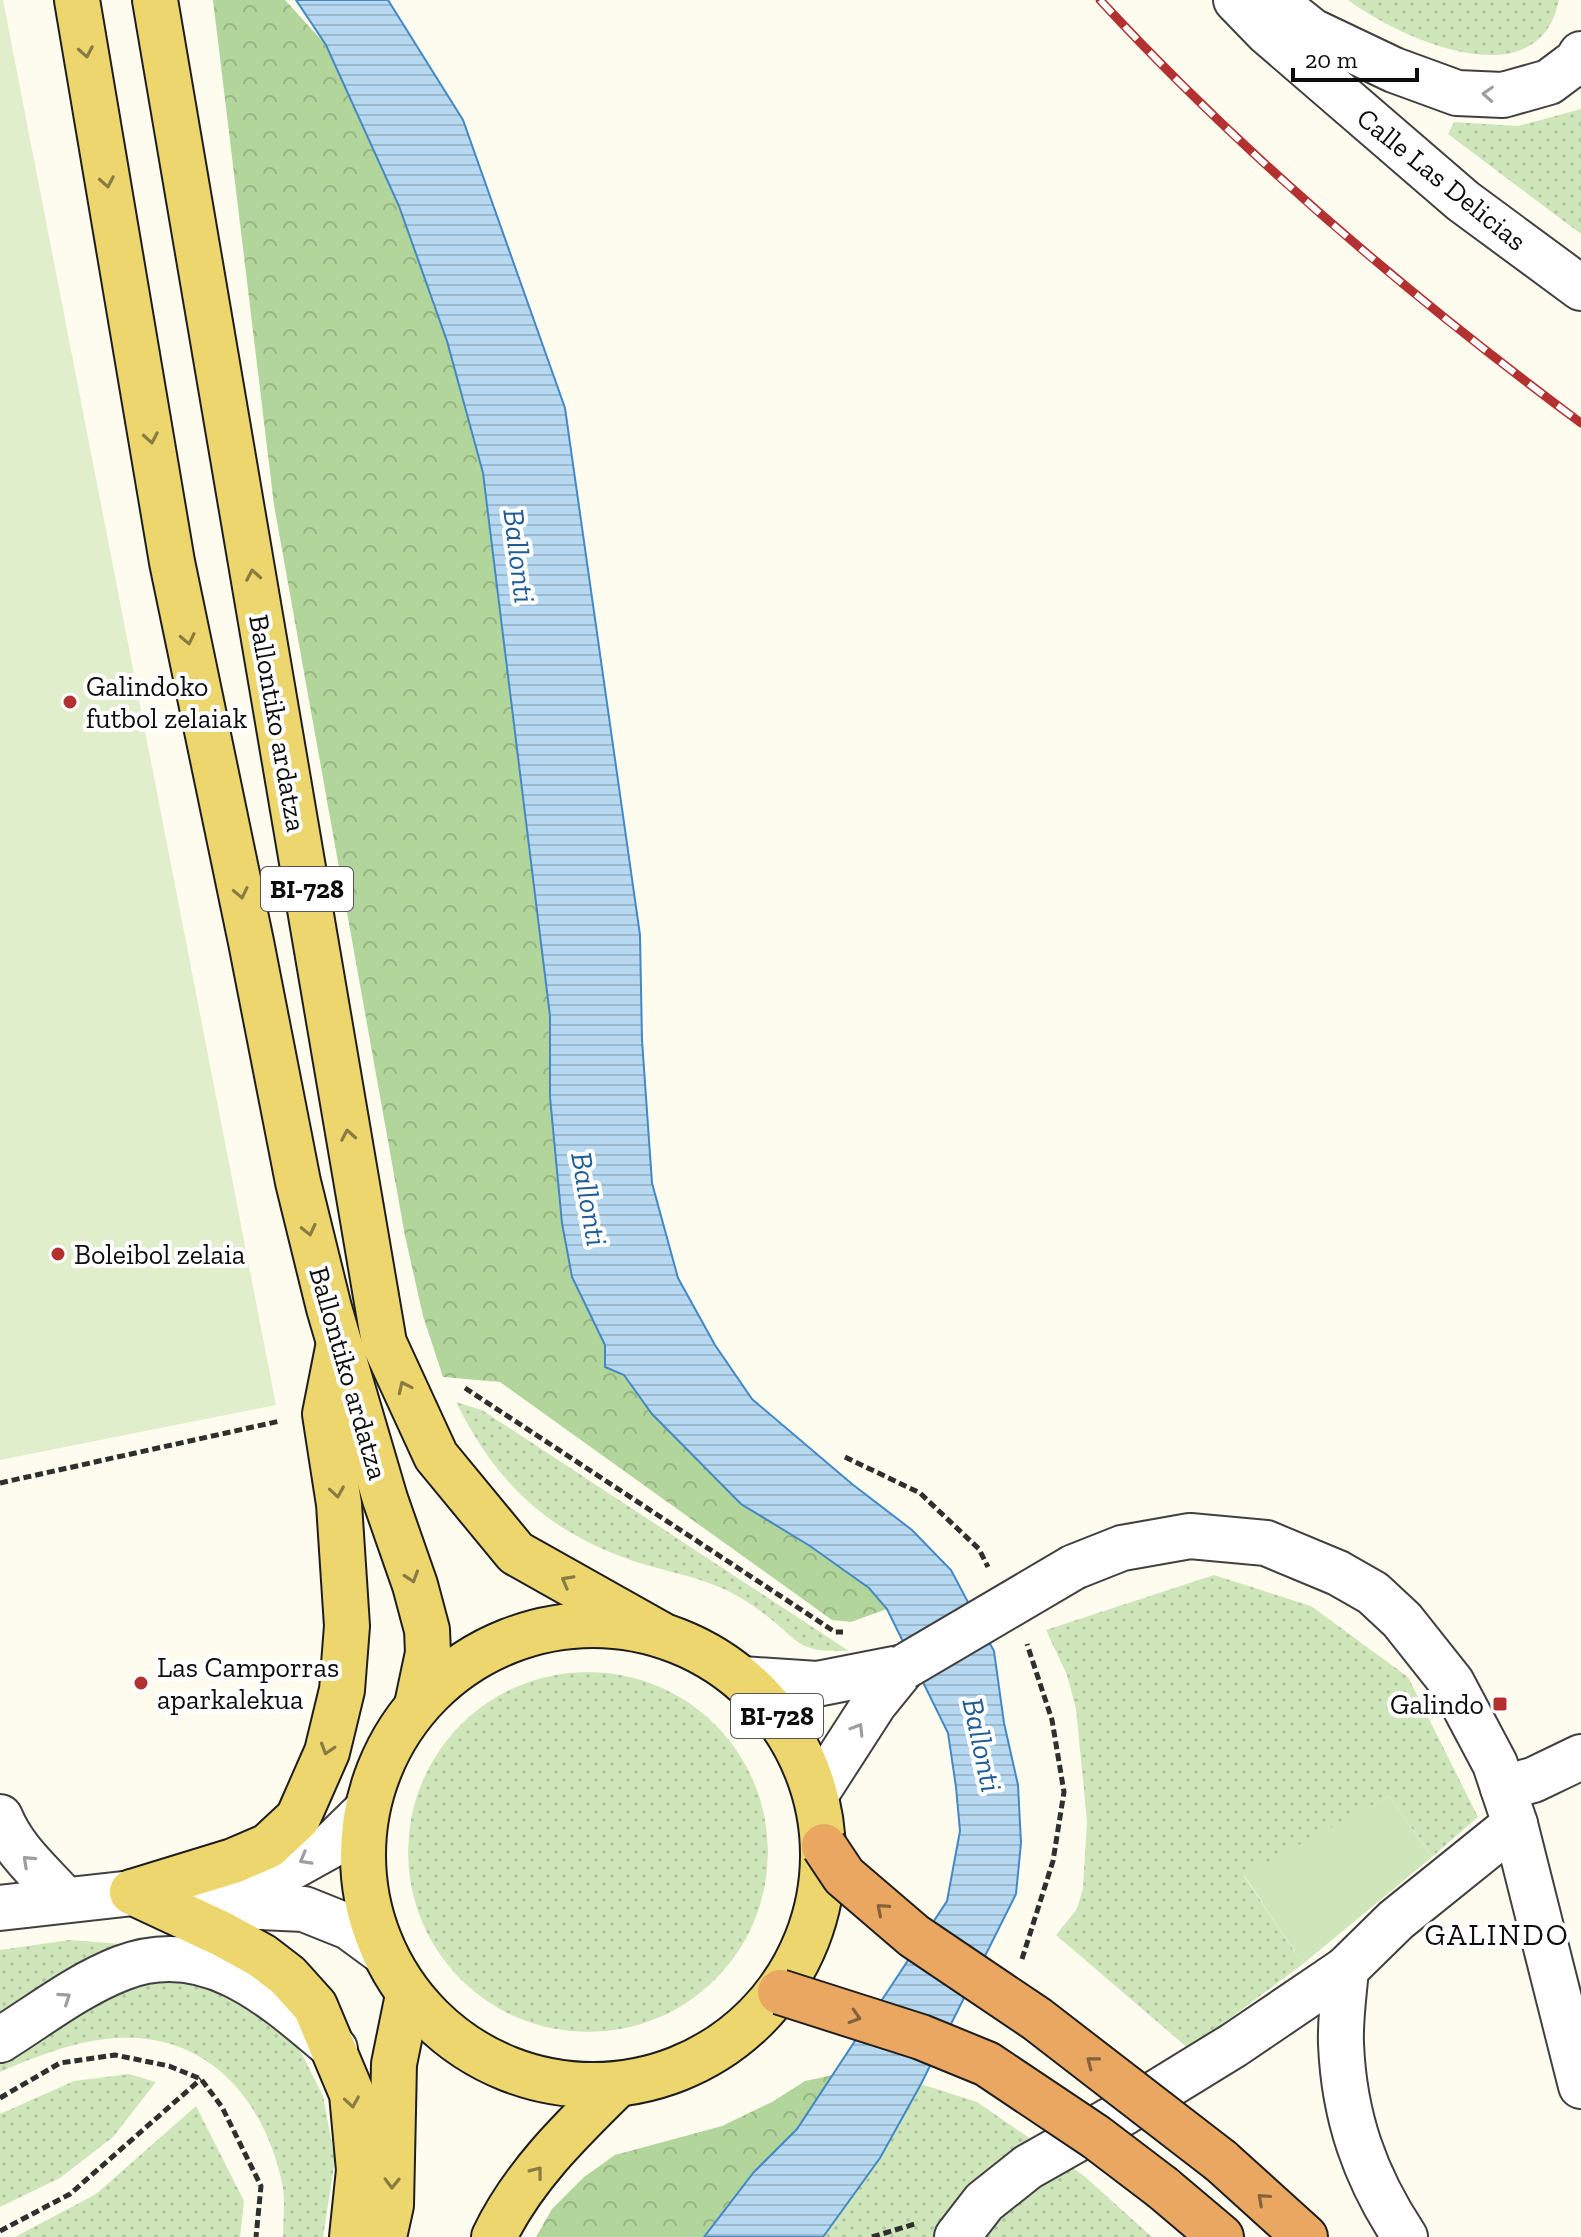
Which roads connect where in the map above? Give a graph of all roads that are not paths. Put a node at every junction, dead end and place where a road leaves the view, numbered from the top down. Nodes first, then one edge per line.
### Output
1 (77, 0) edge
2 (1236, 0) edge
3 (1273, 0) edge
4 (158, 13) edge
5 (1581, 54) edge
6 (1581, 288) edge
7 (339, 1343) junction
8 (660, 1634) junction
9 (904, 1667) junction
10 (742, 1679) junction
11 (417, 1705) junction
12 (1581, 1757) edge
13 (816, 1794) junction
14 (1509, 1806) junction
15 (366, 1811) junction
16 (0, 1817) edge
17 (824, 1846) junction
18 (132, 1892) junction
19 (64, 1899) junction
20 (0, 1908) edge
21 (383, 1952) junction
22 (1346, 1969) junction
23 (1569, 1982) edge
24 (780, 1992) junction
25 (408, 1995) junction
26 (0, 2040) edge
27 (335, 2049) junction
28 (616, 2086) junction
29 (1581, 2086) edge
30 (352, 2237) edge
31 (384, 2237) edge
32 (494, 2237) edge
33 (957, 2237) edge
34 (1221, 2237) edge
35 (1305, 2237) edge
36 (1405, 2237) edge

1 -> 7 main road, Ballontiko ardatza / BI-728
2 - 6 street, Calle Las Delicias
5 -> 3 street
8 -> 4 main road, Ballontiko ardatza / BI-728
7 -> 11 main road, Ballontiko ardatza / BI-728
7 -> 18 main road
8 - 10 main road, BI-728
8 - 11 main road, BI-728
9 - 10 street
13 -> 9 street
9 - 14 street, bridge
10 - 13 main road, BI-728
11 - 15 main road, BI-728
12 - 14 street
13 - 17 main road, BI-728
14 - 22 street
14 - 23 street
15 -> 18 street
15 - 21 main road, BI-728
19 -> 16 street
17 - 24 main road, BI-728
35 -> 17 highway, bridge
18 - 19 street
18 - 21 street
18 - 27 main road
19 - 20 street
21 - 25 main road, BI-728
22 - 33 street
22 - 36 street
23 - 29 street
24 - 28 main road, BI-728
24 -> 34 highway, bridge
25 - 28 main road, BI-728
25 -> 31 main road
26 -> 27 street
27 -> 30 main road
32 -> 28 main road

